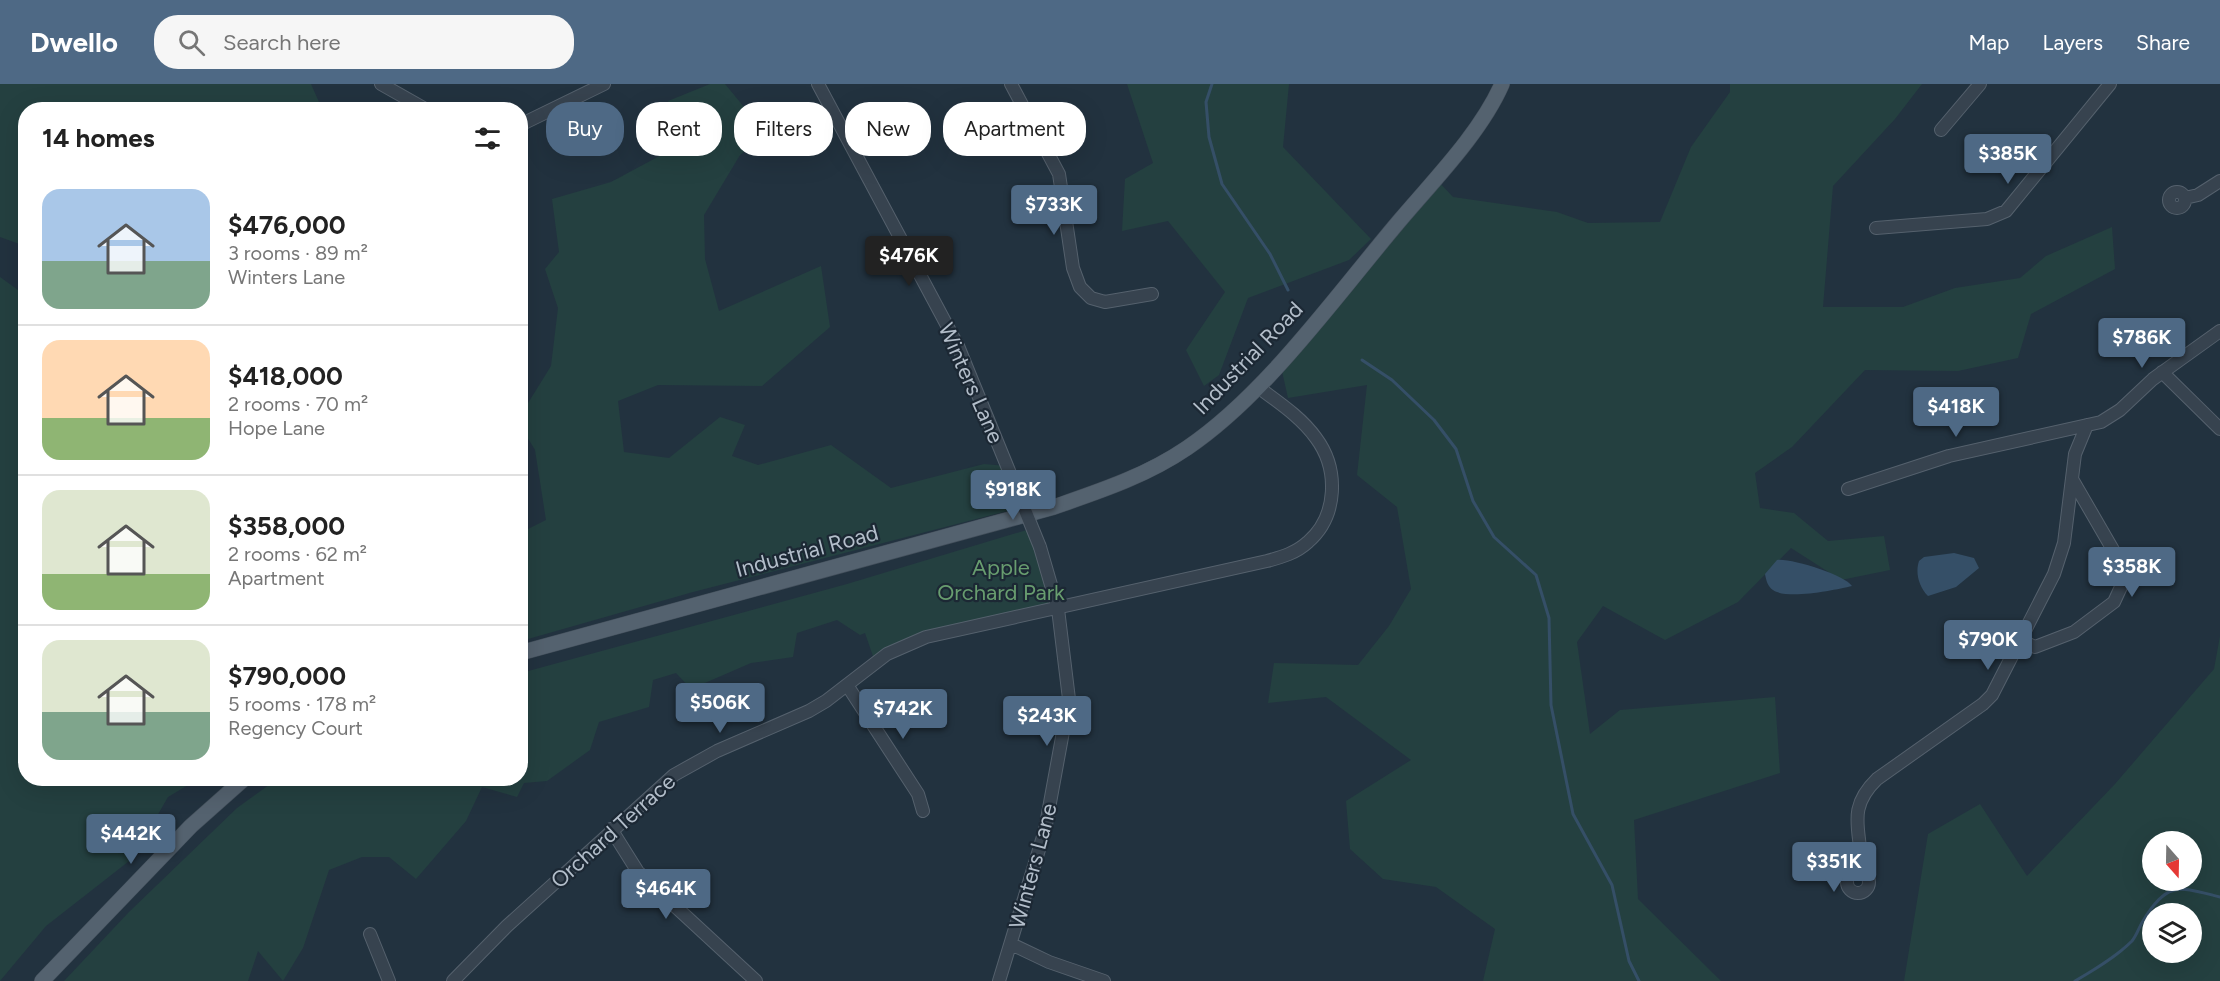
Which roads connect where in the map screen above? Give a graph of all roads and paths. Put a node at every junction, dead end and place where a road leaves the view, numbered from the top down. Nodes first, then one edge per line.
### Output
1 (381, 84) edge
2 (604, 84) edge
3 (1011, 84) edge
4 (1502, 84) edge
5 (1980, 84) edge
6 (2110, 84) edge
7 (822, 85) edge
8 (413, 102) edge
9 (528, 121) edge
10 (1941, 130) dead end
11 (2220, 181) edge
12 (2185, 198) dead end
13 (1876, 228) dead end
14 (1152, 294) dead end
15 (2220, 331) edge
16 (2162, 372) junction
17 (1258, 387) junction
18 (2081, 427) junction
19 (2220, 429) edge
20 (2072, 479) junction
21 (1848, 489) dead end
22 (1058, 609) junction
23 (2020, 640) junction
24 (528, 651) edge
25 (847, 685) junction
26 (236, 786) edge
27 (923, 811) dead end
28 (612, 829) junction
29 (1861, 871) dead end
30 (370, 934) dead end
31 (1011, 944) junction
32 (42, 981) edge
33 (389, 981) edge
34 (453, 981) edge
35 (756, 981) edge
36 (999, 981) edge
37 (1104, 981) edge

1 - 8 street
2 - 9 street
3 - 14 street
4 - 17 main road, Industrial Road
5 - 10 street
6 - 13 street
7 - 22 street, Winters Lane, bridge
11 - 12 street
15 - 16 street
16 - 18 street
16 - 19 street
17 - 22 street, Orchard Terrace
17 - 24 main road, Industrial Road
18 - 20 street
18 - 21 street
20 - 23 street
20 - 23 street
22 - 25 street, Orchard Terrace
22 - 31 street, Winters Lane
23 - 29 street
25 - 27 street
25 - 28 street, Orchard Terrace
26 - 32 main road
28 - 34 street, Orchard Terrace
28 - 35 street
30 - 33 street
31 - 36 street, Winters Lane
31 - 37 street

